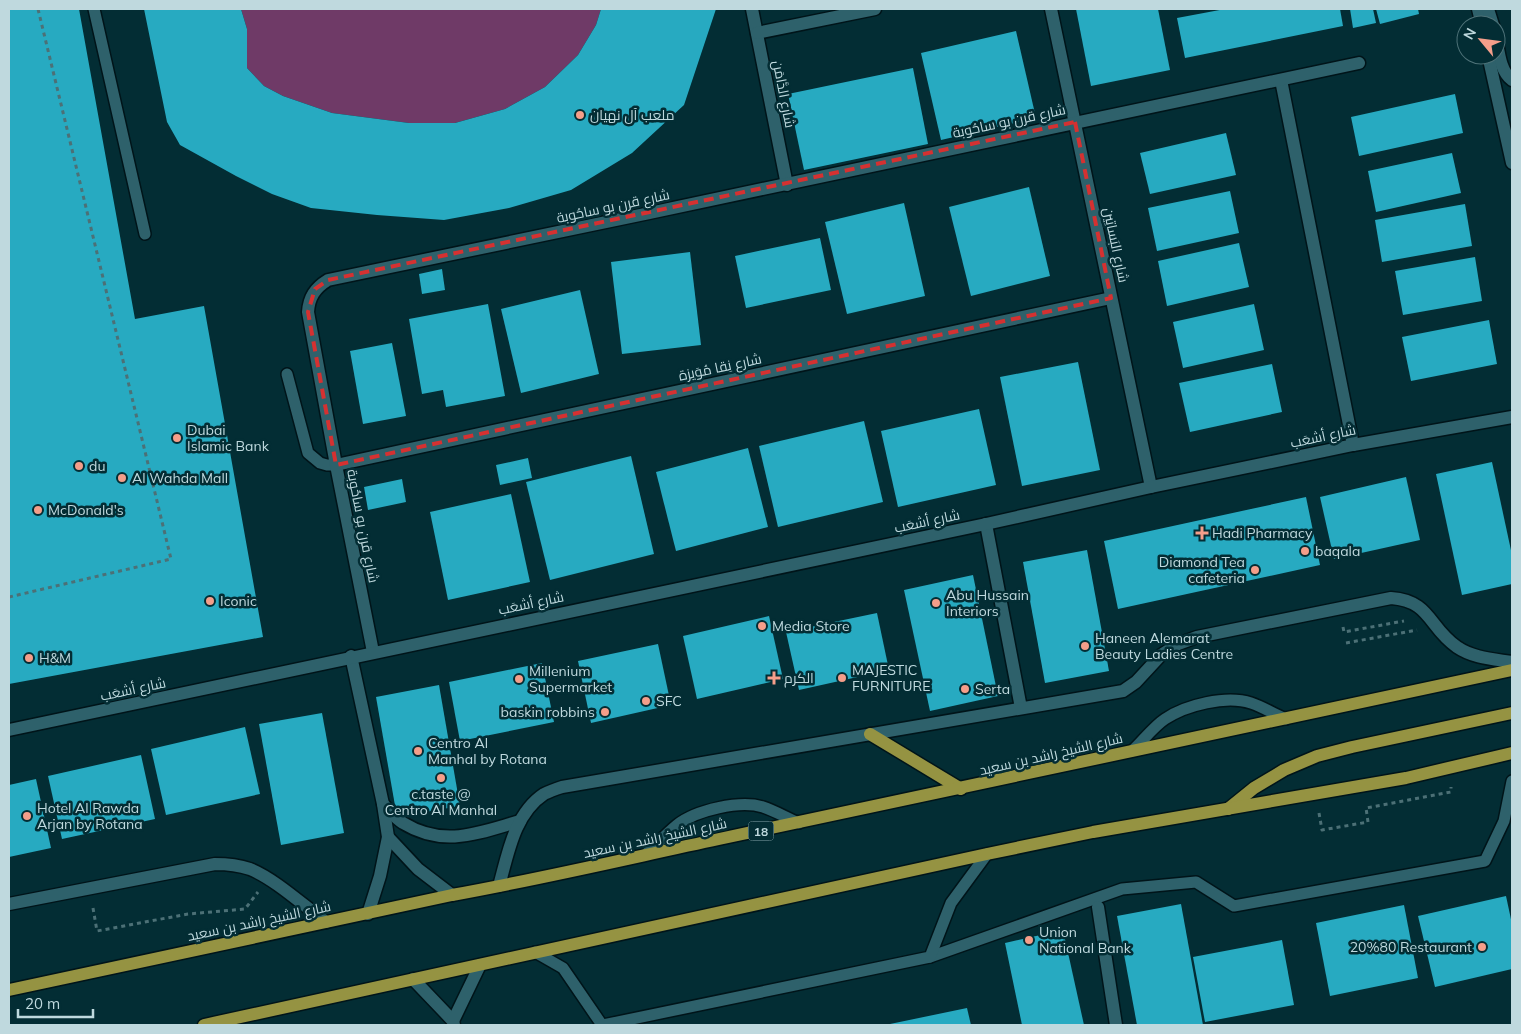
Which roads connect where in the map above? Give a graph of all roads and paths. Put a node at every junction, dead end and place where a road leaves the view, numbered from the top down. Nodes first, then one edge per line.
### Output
1 (38, 9) edge
2 (94, 9) edge
3 (752, 9) edge
4 (875, 9) edge
5 (1051, 9) edge
6 (757, 32) junction
7 (1359, 63) dead end
8 (1490, 65) edge
9 (1502, 65) edge
10 (1281, 80) junction
11 (1512, 80) edge
12 (1075, 122) junction
13 (1512, 163) edge
14 (787, 185) junction
15 (145, 234) dead end
16 (1111, 298) junction
17 (287, 374) dead end
18 (1512, 418) edge
19 (1353, 445) junction
20 (336, 465) junction
21 (1151, 487) junction
22 (986, 524) junction
23 (9, 597) edge
24 (1340, 607) junction
25 (1407, 621) dead end
26 (1417, 625) dead end
27 (1346, 644) dead end
28 (373, 652) junction
29 (351, 656) junction
30 (1512, 662) edge
31 (1512, 670) edge
32 (1021, 708) junction
33 (1512, 713) edge
34 (1286, 719) junction
35 (9, 730) edge
36 (870, 734) junction
37 (1132, 751) junction
38 (1512, 753) edge
39 (1512, 781) edge
40 (961, 789) junction
41 (383, 804) junction
42 (1226, 810) junction
43 (520, 821) junction
44 (799, 823) junction
45 (388, 837) junction
46 (646, 854) junction
47 (987, 854) junction
48 (499, 886) junction
49 (258, 892) dead end
50 (452, 895) junction
51 (9, 904) edge
52 (1098, 907) dead end
53 (93, 908) dead end
54 (368, 914) junction
55 (326, 922) junction
56 (535, 952) junction
57 (930, 957) junction
58 (480, 965) junction
59 (413, 979) junction
60 (9, 990) edge
61 (454, 1023) edge
62 (204, 1025) edge
63 (602, 1025) edge
64 (1116, 1025) edge

1 - 23 path
2 - 15 lane
3 - 6 street, شارع الدَّامَن
4 - 6 street
5 - 12 street, شارع البَساتِين
6 - 14 street, شارع الدَّامَن
7 - 10 street, شارع قرن بو ساحُوبة
8 - 13 street
9 - 11 street
10 - 12 street, شارع قرن بو ساحُوبة
10 - 19 street
12 - 14 street, شارع قرن بو ساحُوبة
12 - 16 street, شارع البَساتِين
14 - 20 street, شارع قرن بو ساحُوبة
16 - 20 street, شارع نِقا مُوَيزة
16 - 21 street, شارع البَساتِين
17 - 20 lane
18 - 19 street, شارع أشعَب
19 - 21 street, شارع أشعَب
20 - 28 street, شارع قرن بو ساحُوبة
21 - 22 street, شارع أشعَب
22 - 28 street, شارع أشعَب
22 - 32 street
24 - 25 path
24 - 30 street
24 - 32 street
26 - 27 path
28 - 29 street, شارع أشعَب
29 - 35 street, شارع أشعَب
29 - 41 street
31 - 34 main road, شارع الشيخ راشد بن سعيد / 18
32 - 36 street
33 - 42 main road
34 - 37 main road, شارع الشيخ راشد بن سعيد / 18
34 - 37 lane
36 - 40 main road
36 - 43 street
37 - 40 main road, شارع الشيخ راشد بن سعيد / 18
38 - 42 main road
39 - 57 lane
40 - 44 main road, شارع الشيخ راشد بن سعيد / 18
41 - 43 street
41 - 45 street
42 - 47 main road
43 - 48 street
44 - 46 main road, شارع الشيخ راشد بن سعيد / 18
44 - 46 lane
45 - 50 street
45 - 54 street
46 - 48 main road, شارع الشيخ راشد بن سعيد / 18
47 - 56 main road
47 - 57 lane
48 - 50 main road, شارع الشيخ راشد بن سعيد / 18
49 - 53 path
50 - 54 main road, شارع الشيخ راشد بن سعيد / 18
51 - 55 street
52 - 64 street
54 - 55 main road, شارع الشيخ راشد بن سعيد / 18
55 - 60 main road, شارع الشيخ راشد بن سعيد / 18
56 - 58 main road
56 - 63 lane
57 - 63 lane
58 - 59 main road
58 - 61 street
59 - 61 street
59 - 62 main road

